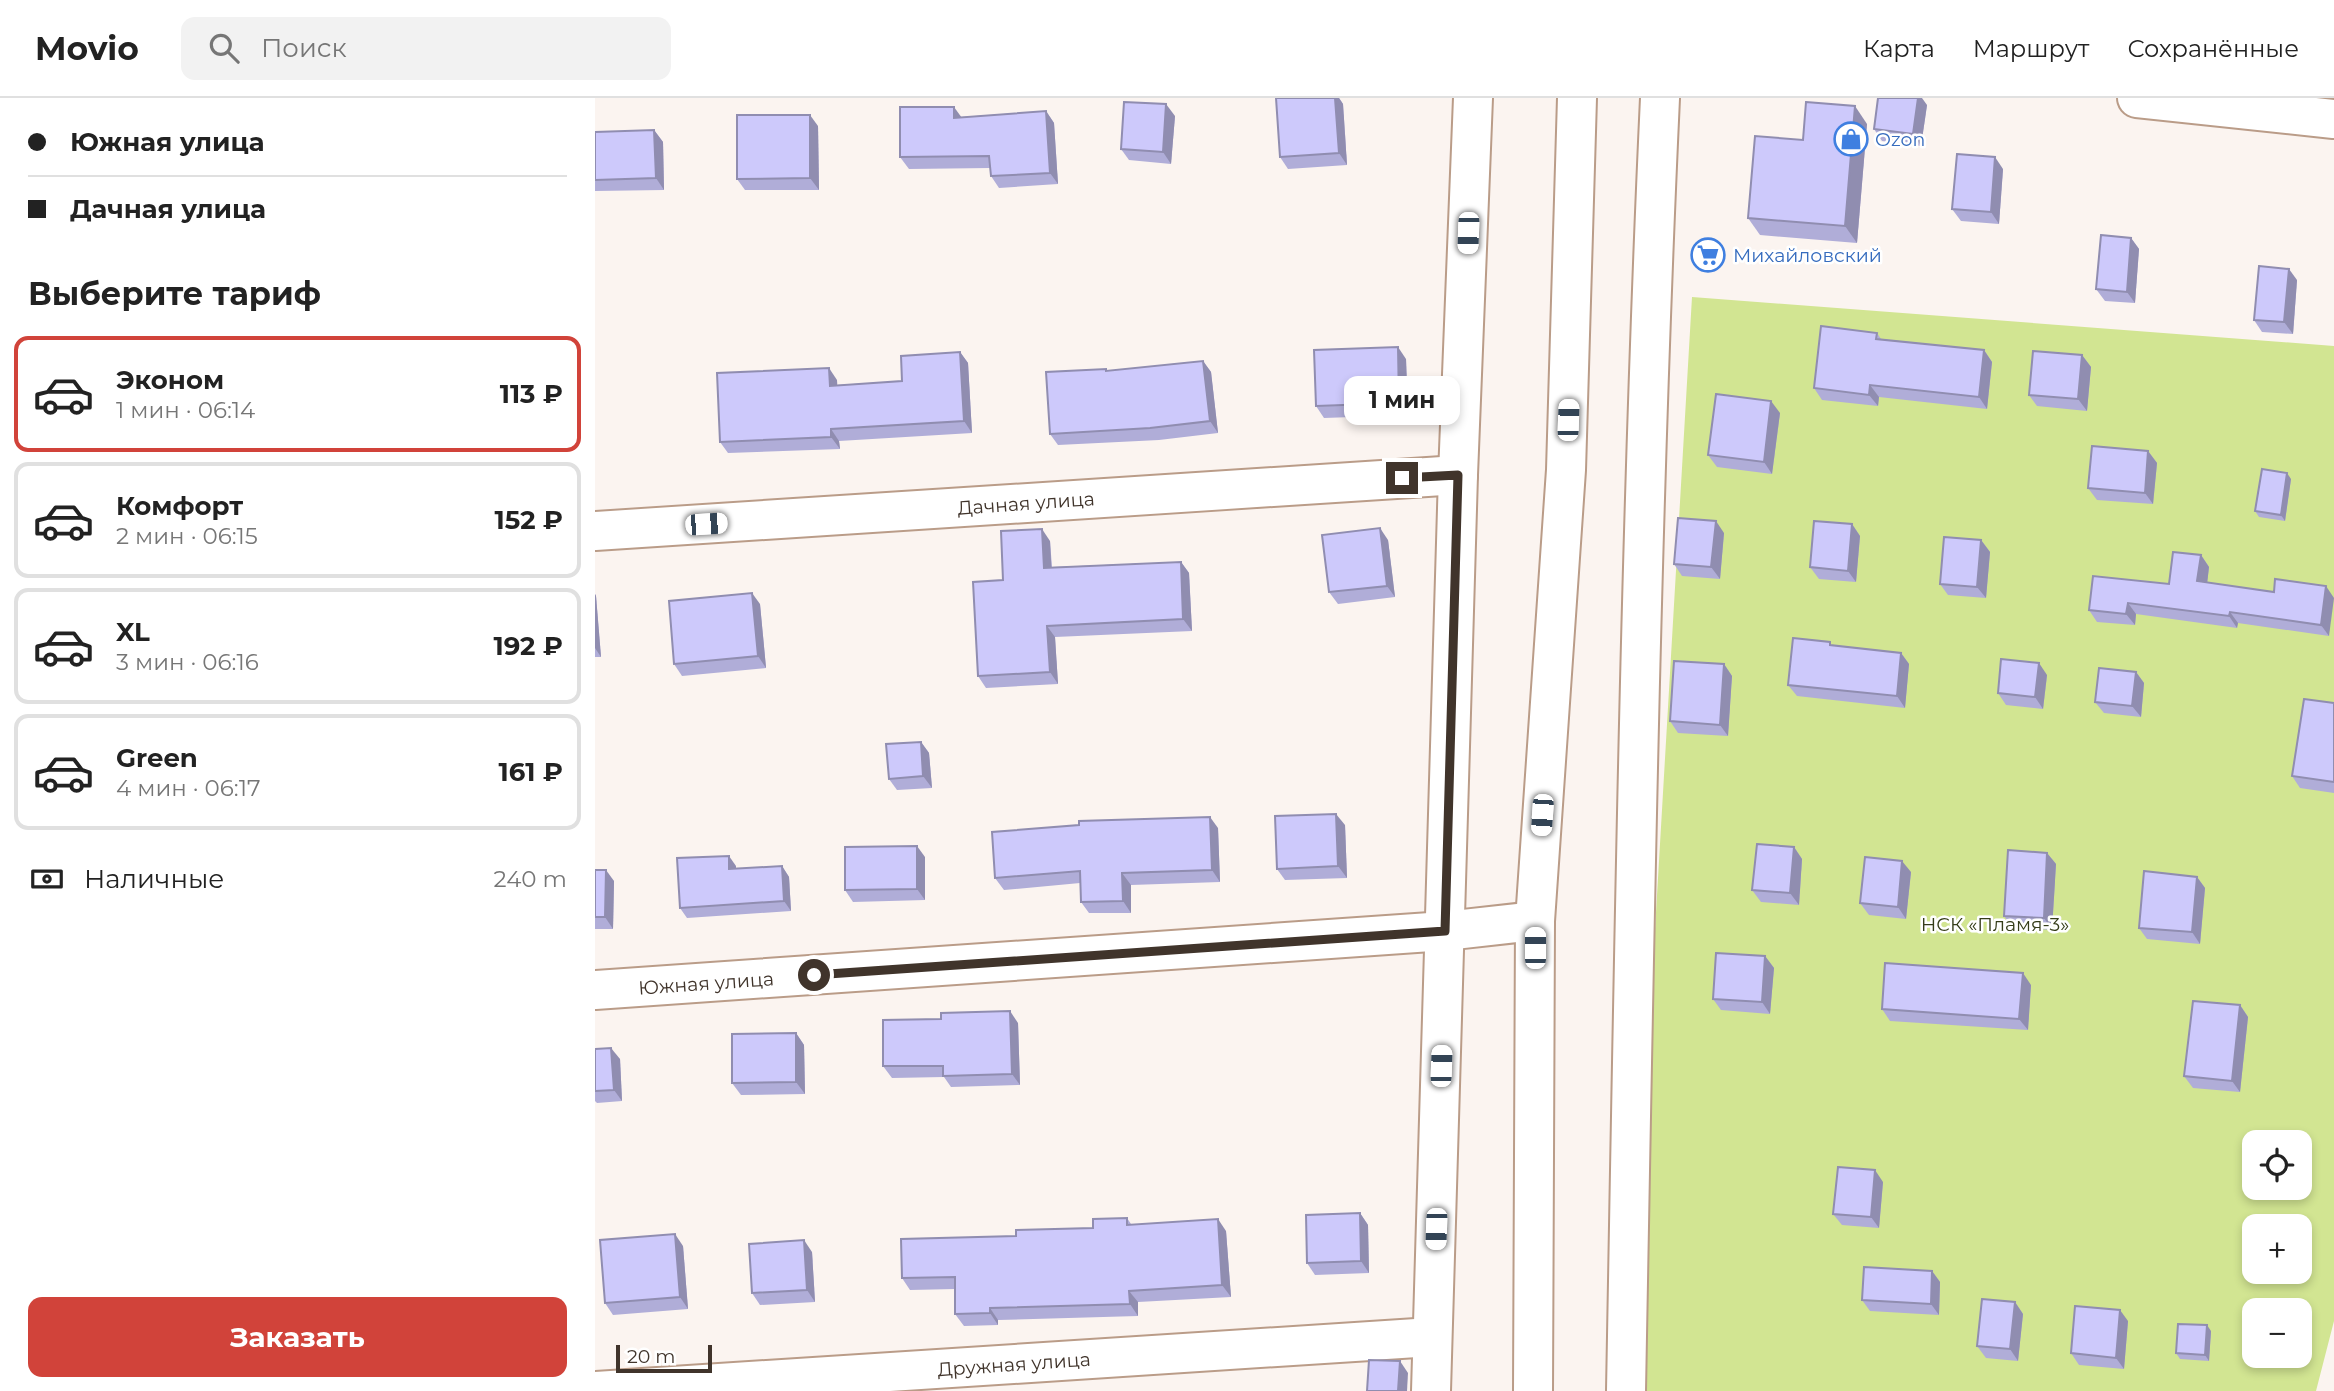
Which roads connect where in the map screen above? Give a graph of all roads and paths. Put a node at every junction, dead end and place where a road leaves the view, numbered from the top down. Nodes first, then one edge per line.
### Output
1 (1473, 98) edge
2 (1577, 98) edge
3 (1660, 98) edge
4 (2137, 98) edge
5 (2334, 119) edge
6 (1458, 475) junction
7 (595, 531) edge
8 (1535, 920) junction
9 (1445, 931) junction
10 (595, 990) edge
11 (1432, 1338) junction
12 (595, 1391) edge
13 (1431, 1391) edge
14 (1533, 1391) edge
15 (1626, 1391) edge

1 - 6 street
2 - 8 street
3 - 15 street
4 - 5 street
6 - 7 street, Дачная улица
6 - 9 street
8 - 9 street, Южная улица
8 - 14 street
9 - 10 street, Южная улица
9 - 11 street
11 - 12 street, Дружная улица
11 - 13 street

